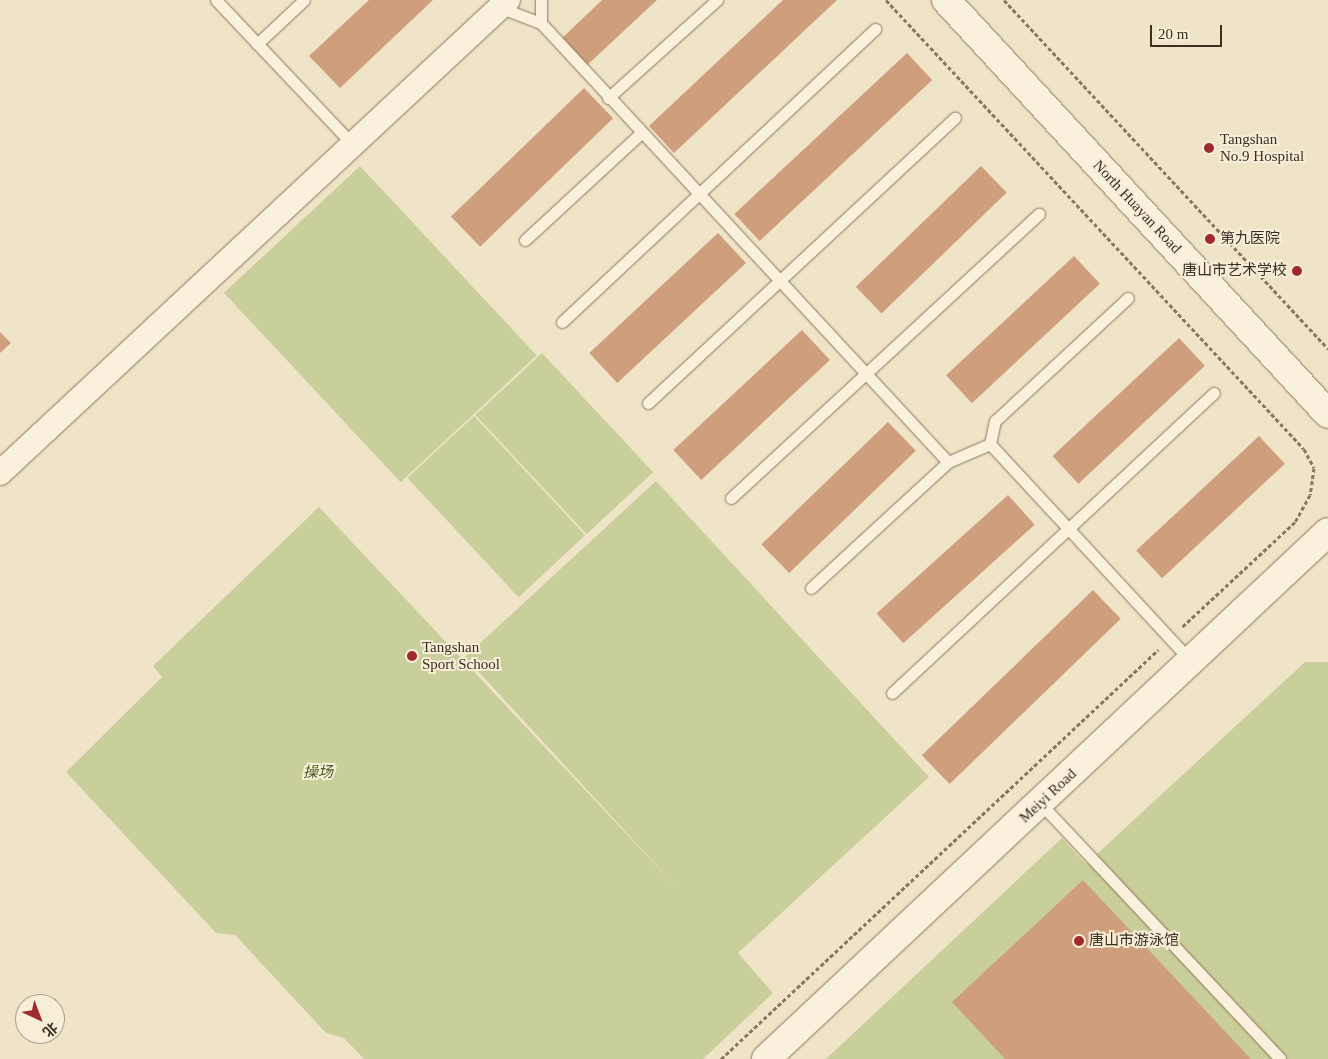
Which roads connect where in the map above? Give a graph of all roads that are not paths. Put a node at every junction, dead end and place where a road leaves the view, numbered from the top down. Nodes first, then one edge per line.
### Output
1 (216, 0) edge
2 (304, 0) edge
3 (541, 0) edge
4 (717, 0) edge
5 (946, 0) edge
6 (500, 3) edge
7 (541, 23) junction
8 (875, 29) dead end
9 (257, 44) junction
10 (608, 98) junction
11 (955, 118) dead end
12 (640, 133) junction
13 (353, 145) junction
14 (698, 195) junction
15 (1039, 214) dead end
16 (525, 240) dead end
17 (779, 282) junction
18 (1128, 298) dead end
19 (562, 322) dead end
20 (866, 375) junction
21 (1214, 393) dead end
22 (648, 403) dead end
23 (1328, 414) edge
24 (990, 444) junction
25 (948, 462) junction
26 (0, 473) edge
27 (732, 498) dead end
28 (1069, 528) junction
29 (1328, 532) edge
30 (811, 588) dead end
31 (1193, 662) junction
32 (892, 693) dead end
33 (1040, 803) junction
34 (766, 1059) edge
35 (1280, 1059) edge

1 - 9 lane
2 - 9 lane
3 - 7 lane
4 - 10 lane
5 - 23 street, North Huayan Road
6 - 7 lane
6 - 13 street
7 - 10 lane
8 - 14 lane
9 - 13 lane
10 - 12 lane
11 - 17 lane
12 - 14 lane
12 - 16 lane
13 - 26 street
14 - 17 lane
14 - 19 lane
15 - 20 lane
17 - 20 lane
17 - 22 lane
18 - 24 lane
20 - 25 lane
20 - 27 lane
21 - 28 lane
24 - 25 lane
24 - 28 lane
25 - 30 lane
28 - 31 lane
28 - 32 lane
29 - 31 street, Meiyi Road
31 - 33 street, Meiyi Road
33 - 34 street, Meiyi Road
33 - 35 lane

